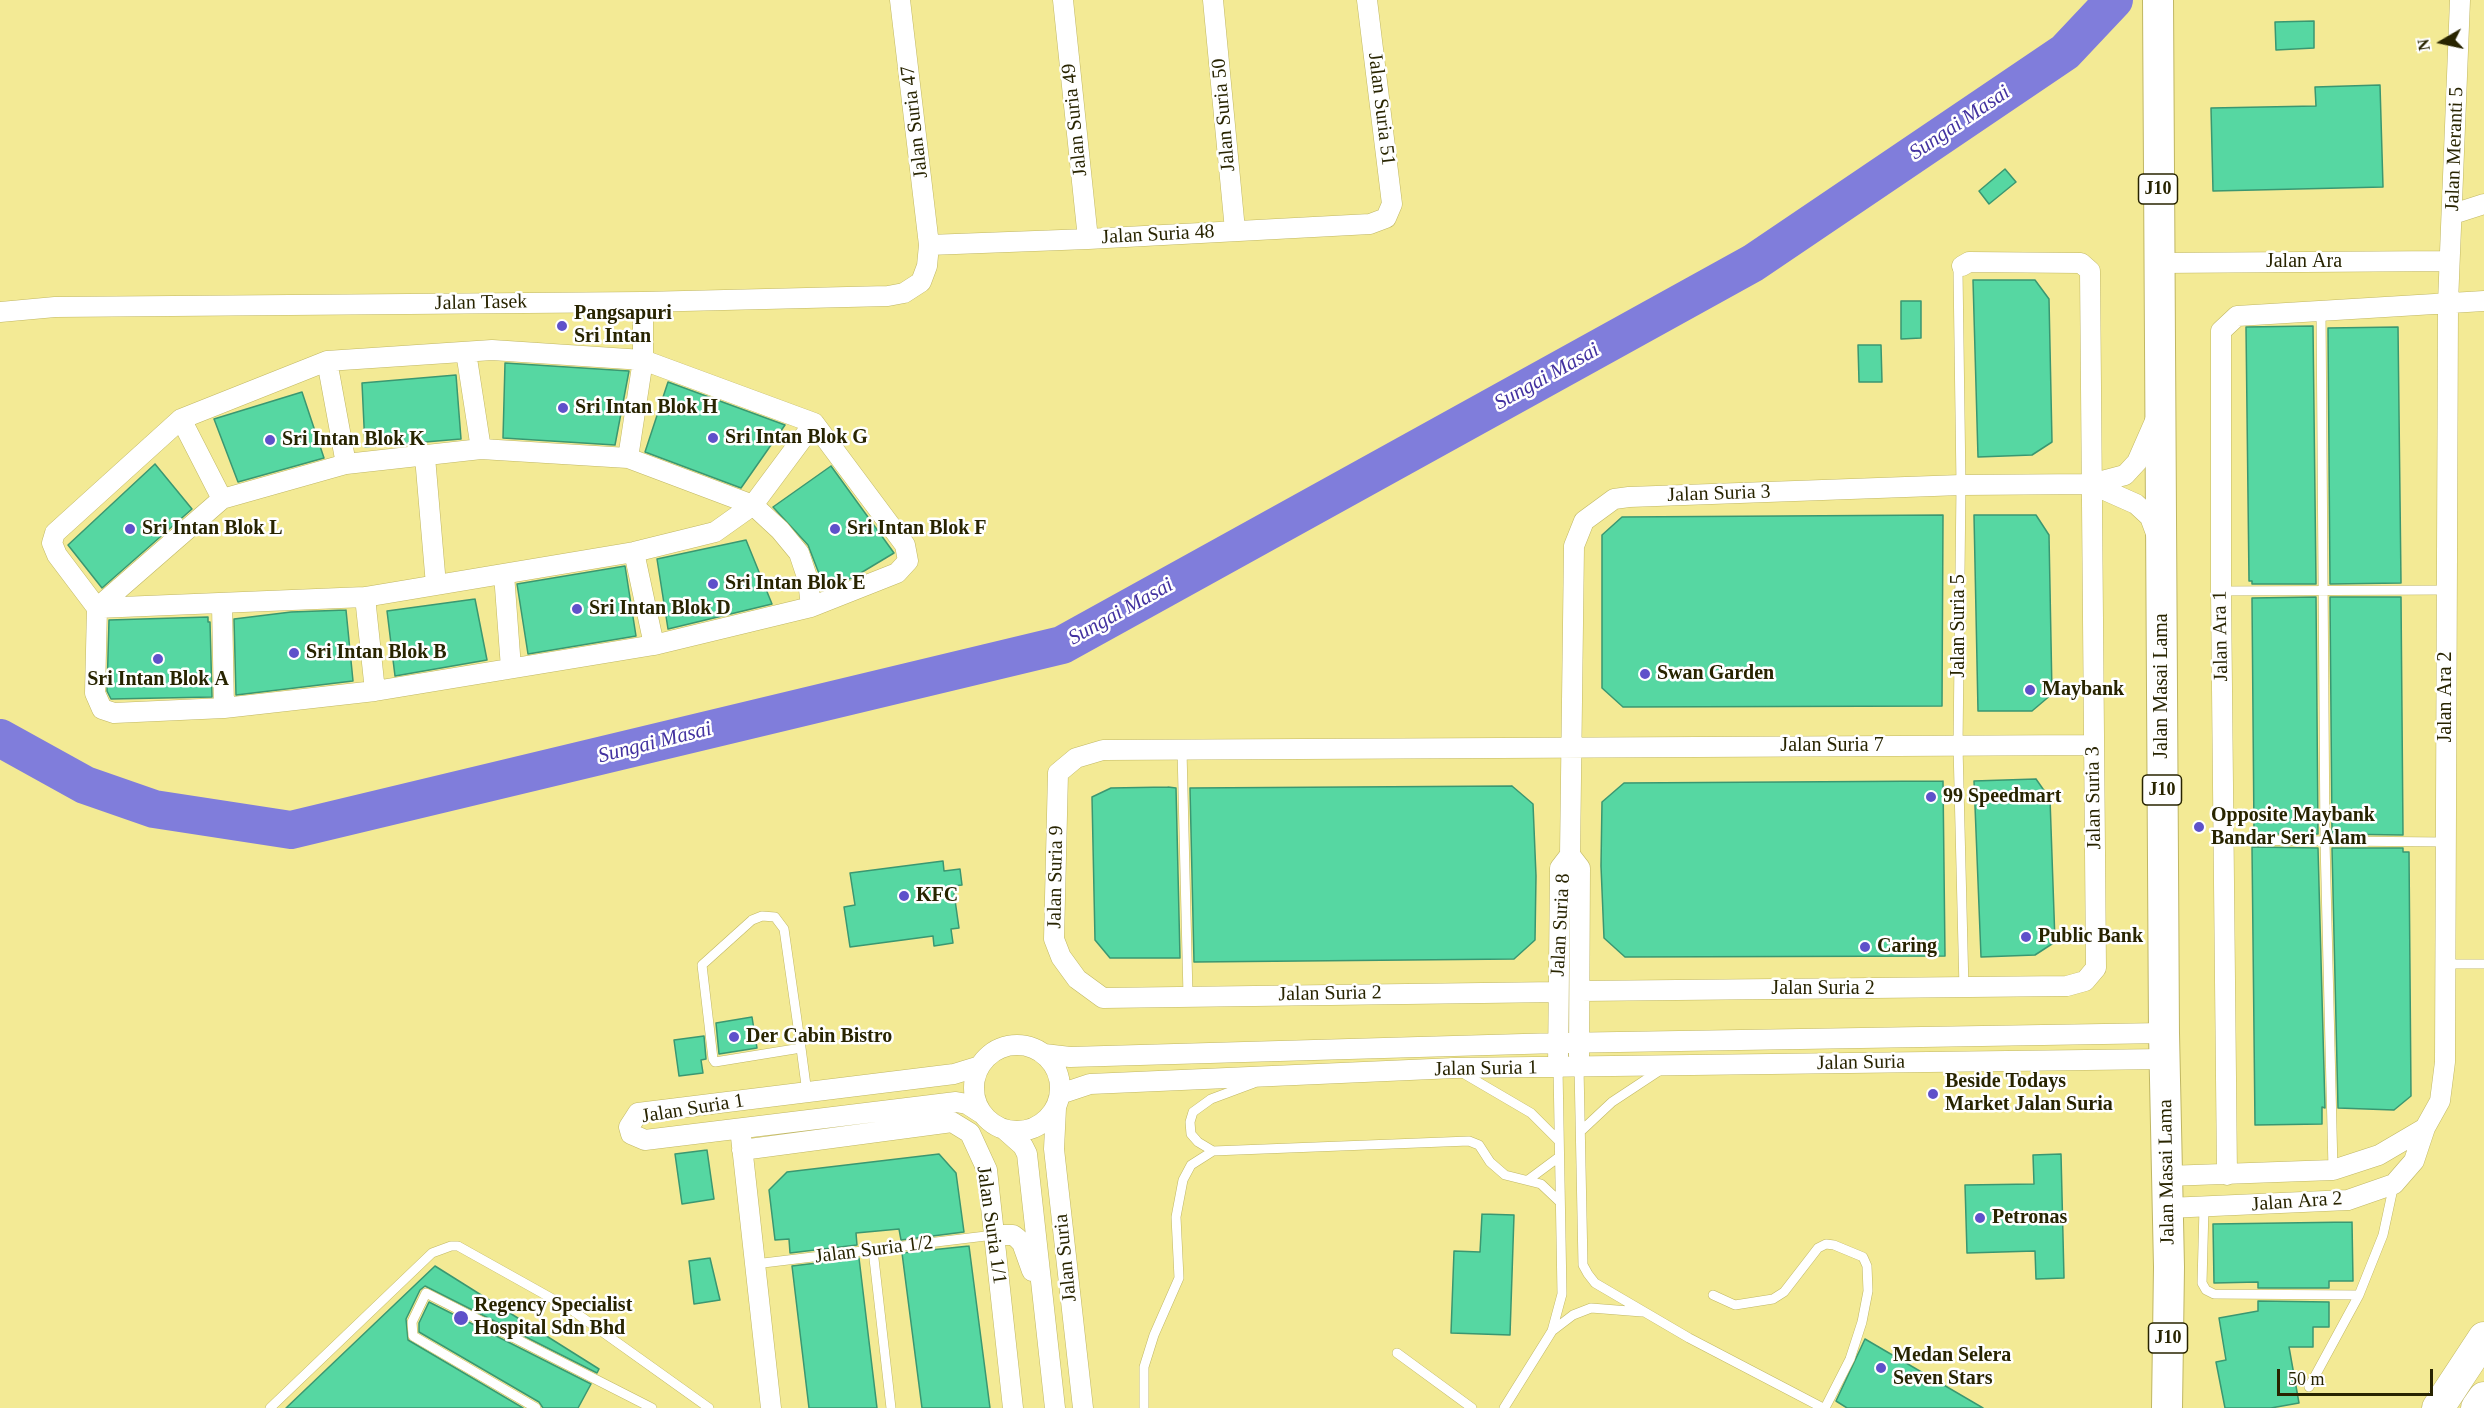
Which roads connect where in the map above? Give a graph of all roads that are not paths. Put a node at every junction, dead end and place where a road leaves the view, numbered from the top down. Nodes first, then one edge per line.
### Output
1 (900, 0) edge
2 (1063, 0) edge
3 (1213, 0) edge
4 (1367, 0) edge
5 (2158, 0) edge
6 (2460, 0) edge
7 (2484, 204) edge
8 (2453, 214) junction
9 (1386, 218) joint
10 (1235, 230) junction
11 (1088, 239) junction
12 (929, 244) junction
13 (2449, 261) junction
14 (2158, 263) junction
15 (1962, 266) joint
16 (2484, 301) edge
17 (643, 302) junction
18 (2448, 303) junction
19 (2321, 311) junction
20 (0, 312) edge
21 (466, 352) junction
22 (643, 360) junction
23 (327, 361) junction
24 (2160, 410) junction
25 (181, 419) junction
26 (814, 423) junction
27 (481, 449) junction
28 (425, 457) junction
29 (628, 458) junction
30 (346, 464) junction
31 (2091, 484) junction
32 (1960, 485) junction
33 (222, 499) junction
34 (753, 505) junction
35 (2161, 546) junction
36 (634, 552) junction
37 (504, 574) junction
38 (436, 585) junction
39 (2325, 590) junction
40 (2447, 590) junction
41 (2221, 591) junction
42 (365, 597) junction
43 (222, 605) junction
44 (811, 607) junction
45 (97, 608) junction
46 (654, 645) junction
47 (512, 668) junction
48 (375, 691) junction
49 (224, 708) junction
50 (2094, 745) junction
51 (1958, 746) junction
52 (1571, 748) junction
53 (1182, 750) junction
54 (1058, 773) joint
55 (2223, 840) junction
56 (2325, 841) junction
57 (2446, 842) junction
58 (1570, 855) junction
59 (2445, 964) junction
60 (2484, 964) edge
61 (2067, 986) joint
62 (1964, 989) junction
63 (1580, 991) junction
64 (1558, 992) junction
65 (1188, 996) junction
66 (1103, 998) joint
67 (1667, 1040) joint
68 (1580, 1042) junction
69 (1558, 1043) junction
70 (2164, 1046) junction
71 (801, 1048) junction
72 (1044, 1054) junction
73 (980, 1066) junction
74 (1667, 1066) junction
75 (1579, 1067) junction
76 (1455, 1068) junction
77 (1558, 1068) junction
78 (1273, 1076) junction
79 (807, 1093) junction
80 (737, 1101) junction
81 (1058, 1101) junction
82 (981, 1113) junction
83 (740, 1128) junction
84 (2425, 1128) junction
85 (1005, 1130) junction
86 (1581, 1131) junction
87 (1559, 1141) junction
88 (742, 1150) junction
89 (1214, 1151) junction
90 (1559, 1157) junction
91 (2333, 1170) junction
92 (2227, 1175) junction
93 (2167, 1176) junction
94 (1528, 1180) junction
95 (2394, 1184) junction
96 (1560, 1202) junction
97 (2204, 1208) junction
98 (2168, 1209) junction
99 (994, 1235) junction
100 (873, 1250) junction
101 (755, 1264) junction
102 (2359, 1294) junction
103 (1713, 1295) dead end
104 (1043, 1300) junction
105 (1644, 1312) junction
106 (1552, 1331) junction
107 (2484, 1338) edge
108 (1396, 1353) dead end
109 (2309, 1388) dead end
110 (1457, 1397) junction
111 (2484, 1398) edge
112 (270, 1408) edge
113 (536, 1408) edge
114 (652, 1408) edge
115 (709, 1408) edge
116 (771, 1408) edge
117 (891, 1408) edge
118 (1014, 1408) edge
119 (1055, 1408) edge
120 (1083, 1408) edge
121 (1144, 1408) edge
122 (1452, 1408) edge
123 (1472, 1408) edge
124 (1504, 1408) edge
125 (1824, 1408) edge
126 (2167, 1408) edge
127 (2438, 1408) edge
128 (2477, 1408) edge

1 - 12 street, Jalan Suria 47
2 - 11 street, Jalan Suria 49
3 - 10 street, Jalan Suria 50
4 - 9 street, Jalan Suria 51
5 - 14 main road, Jalan Masai Lama / J10
6 - 8 street, Jalan Meranti 5
7 - 8 street
8 - 13 street, Jalan Meranti 5
9 - 10 street, Jalan Suria 48
10 - 11 street, Jalan Suria 48
11 - 12 street, Jalan Suria 48
12 - 17 street, Jalan Tasek
13 - 14 street, Jalan Ara
13 - 18 street, Jalan Ara 2
14 - 24 main road, Jalan Masai Lama / J10
15 - 31 street, Jalan Suria 3
15 - 32 lane, Jalan Suria 5
16 - 18 street, Jalan Ara 1
17 - 20 street, Jalan Tasek
17 - 22 street
18 - 19 street, Jalan Ara 1
18 - 40 street, Jalan Ara 2
19 - 39 lane
19 - 41 street, Jalan Ara 1
21 - 22 street
21 - 23 street
21 - 27 street
22 - 26 street
22 - 29 street
23 - 25 street
23 - 30 street
24 - 31 street, Jalan Suria 3
24 - 35 main road, Jalan Masai Lama / J10
25 - 33 street
25 - 45 street
26 - 34 street
26 - 44 street
27 - 28 street
27 - 29 street
28 - 30 street
28 - 38 street
29 - 34 street
30 - 33 street
31 - 32 street, Jalan Suria 3
31 - 35 street
31 - 50 street, Jalan Suria 3
32 - 51 lane, Jalan Suria 5
32 - 52 street, Jalan Suria 3
33 - 45 street
34 - 36 street
34 - 44 street
35 - 70 main road, Jalan Masai Lama / J10
36 - 37 street
36 - 46 street
37 - 38 street
37 - 47 street
38 - 42 street
39 - 40 lane
39 - 41 lane
39 - 56 lane
40 - 57 street, Jalan Ara 2
41 - 55 street, Jalan Ara 1
42 - 43 street
42 - 48 street
43 - 45 street
43 - 49 street
44 - 46 street
45 - 49 street
46 - 47 street
47 - 48 street
48 - 49 street
50 - 51 street, Jalan Suria 7
50 - 61 street, Jalan Suria 3
51 - 52 street, Jalan Suria 7
51 - 62 lane, Jalan Suria 5
52 - 53 street, Jalan Suria 7
52 - 58 street, Jalan Suria 8
53 - 54 street, Jalan Suria 7
53 - 65 lane
54 - 66 street, Jalan Suria 9
55 - 56 lane
55 - 92 street, Jalan Ara 1
56 - 57 lane
56 - 91 lane
57 - 59 street, Jalan Ara 2
58 - 63 street
58 - 64 street, Jalan Suria 8
59 - 60 lane
59 - 84 street, Jalan Ara 2
61 - 62 street, Jalan Suria 2
62 - 63 street, Jalan Suria 2
63 - 68 street
64 - 65 street, Jalan Suria 2
64 - 69 street, Jalan Suria 8
65 - 66 street, Jalan Suria 2
67 - 68 street, Jalan Suria 1
67 - 70 street, Jalan Suria
68 - 69 street, Jalan Suria 1
68 - 75 street
69 - 72 street, Jalan Suria 1
69 - 77 street, Jalan Suria 8
70 - 74 street, Jalan Suria
70 - 93 main road, Jalan Masai Lama / J10
71 - 71 lane
71 - 79 lane
72 - 73 street
72 - 81 street
73 - 79 street, Jalan Suria 1
73 - 82 street
74 - 75 street, Jalan Suria
74 - 86 lane
75 - 77 street, Jalan Suria
75 - 86 lane
76 - 77 street, Jalan Suria 1
76 - 78 street, Jalan Suria 1
76 - 87 lane
77 - 87 lane, Jalan Suria 1
78 - 81 street, Jalan Suria 1
78 - 89 lane
79 - 80 street, Jalan Suria 1
80 - 83 street
80 - 83 street, Jalan Suria 1
81 - 85 street
81 - 120 street, Jalan Suria
82 - 83 street, Jalan Suria 1
82 - 85 street
83 - 88 street
84 - 91 street, Jalan Ara 2
84 - 95 street, Jalan Ara 2
85 - 104 street, Jalan Suria
86 - 105 lane
87 - 90 lane, Jalan Suria 1
88 - 99 street, Jalan Suria 1/1
88 - 101 street
89 - 94 lane
89 - 121 lane
90 - 94 lane
90 - 96 lane, Jalan Suria 1
91 - 92 street, Jalan Ara 2
92 - 93 street, Jalan Ara 2
93 - 98 main road, Jalan Masai Lama / J10
94 - 96 lane
95 - 97 street, Jalan Ara 2
95 - 102 lane
96 - 106 lane, Jalan Suria 1
97 - 98 street, Jalan Ara 2
97 - 102 lane
98 - 126 main road, Jalan Masai Lama / J10
99 - 100 lane, Jalan Suria 1/2
99 - 104 street
99 - 118 street, Jalan Suria 1/1
100 - 101 lane, Jalan Suria 1/2
100 - 117 lane
101 - 116 street
102 - 109 lane
103 - 125 lane
104 - 119 street, Jalan Suria
105 - 106 lane
105 - 125 lane
106 - 124 lane, Jalan Suria 1
107 - 127 highway
108 - 110 lane
110 - 122 lane
110 - 123 lane
111 - 128 highway
112 - 115 lane
113 - 114 lane

